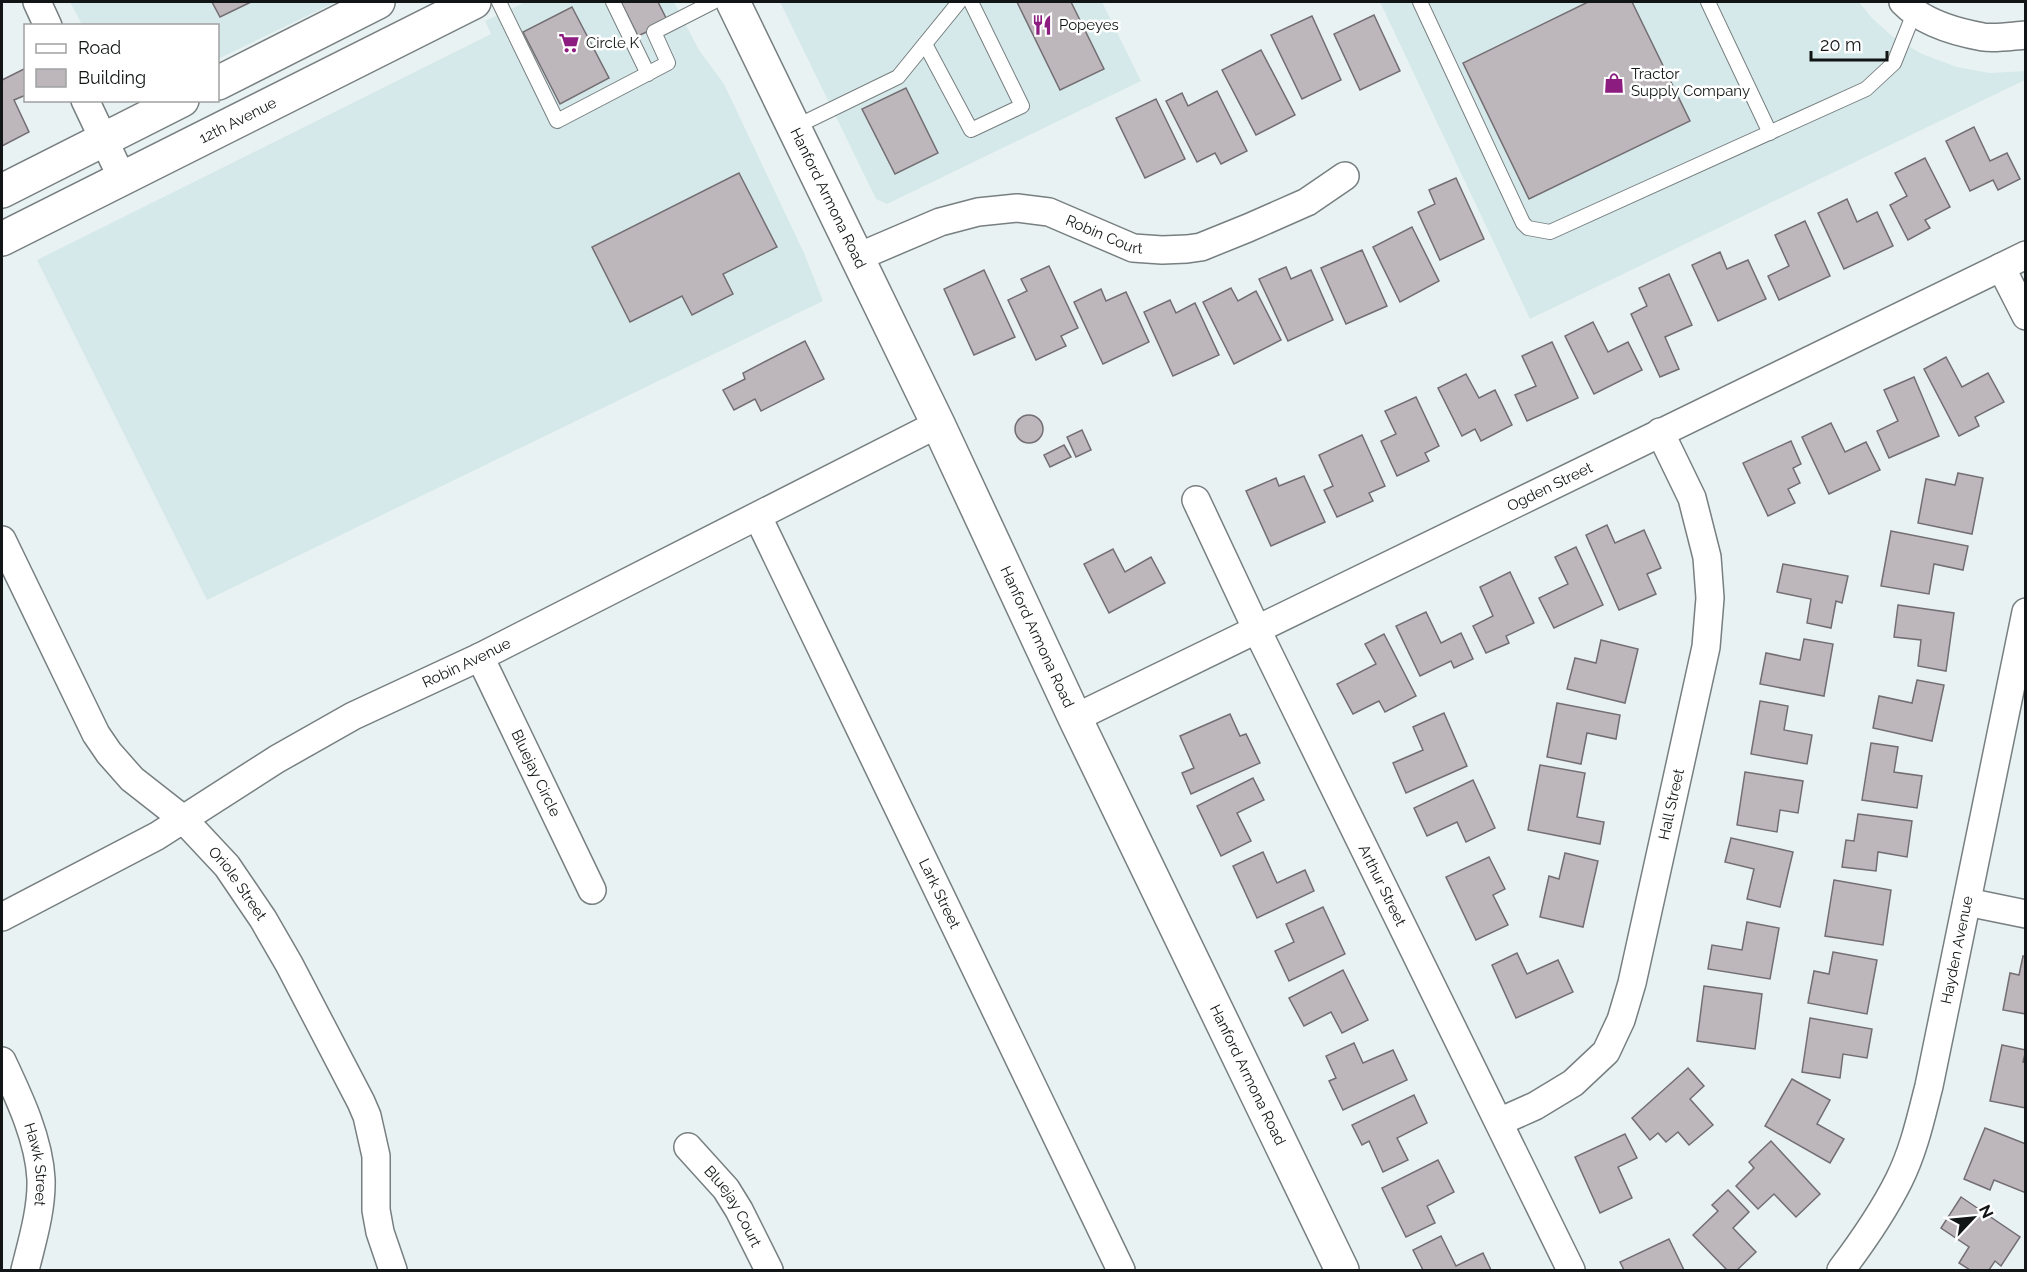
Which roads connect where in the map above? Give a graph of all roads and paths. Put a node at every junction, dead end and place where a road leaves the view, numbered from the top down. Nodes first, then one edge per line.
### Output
1 (37, 2) edge
2 (378, 2) edge
3 (474, 2) edge
4 (499, 2) edge
5 (613, 2) edge
6 (713, 2) edge
7 (733, 2) edge
8 (971, 2) edge
9 (1420, 2) edge
10 (1708, 2) edge
11 (952, 5) edge
12 (1908, 7) edge
13 (47, 24) edge
14 (2025, 36) edge
15 (925, 44) junction
16 (648, 74) junction
17 (219, 82) edge
18 (86, 102) edge
19 (178, 102) edge
20 (793, 128) junction
21 (1770, 133) junction
22 (104, 140) junction
23 (1344, 176) dead end
24 (122, 178) junction
25 (2, 191) edge
26 (2, 239) edge
27 (2025, 255) edge
28 (858, 257) junction
29 (2001, 267) junction
30 (2025, 316) edge
31 (938, 424) junction
32 (1660, 432) junction
33 (1196, 500) dead end
34 (758, 517) junction
35 (2, 540) edge
36 (9, 576) edge
37 (2025, 612) edge
38 (1257, 630) junction
39 (480, 657) junction
40 (1075, 718) junction
41 (183, 819) junction
42 (592, 890) dead end
43 (1967, 902) junction
44 (2025, 914) edge
45 (2, 917) edge
46 (2, 1061) edge
47 (1499, 1122) junction
48 (688, 1147) dead end
49 (1334, 1268) edge
50 (25, 1270) edge
51 (393, 1270) edge
52 (769, 1270) edge
53 (1121, 1270) edge
54 (1571, 1270) edge
55 (1841, 1270) edge

1 - 13 street
2 - 17 main road
3 - 24 main road, 12th Avenue
4 - 16 lane
5 - 16 lane
6 - 16 lane
7 - 20 main road, Hanford Armona Road
8 - 15 lane
9 - 21 lane
10 - 21 lane
11 - 15 lane
12 - 14 street
12 - 21 lane
15 - 20 lane
18 - 22 street
19 - 22 main road
20 - 28 main road, Hanford Armona Road
22 - 24 street
22 - 25 main road
23 - 28 street, Robin Court
24 - 26 main road, 12th Avenue
27 - 29 street, Ogden Street
28 - 31 main road, Hanford Armona Road
29 - 30 street
29 - 32 street, Ogden Street
31 - 34 street, Robin Avenue
31 - 40 main road, Hanford Armona Road
32 - 38 street, Ogden Street
32 - 47 street, Hall Street
33 - 38 street, Arthur Street
34 - 39 street, Robin Avenue
34 - 53 street, Lark Street
35 - 36 street, Oriole Street
36 - 41 street, Oriole Street
37 - 43 street, Hayden Avenue
38 - 40 street, Ogden Street
38 - 47 street, Arthur Street
39 - 41 street, Robin Avenue
39 - 42 street, Bluejay Circle
40 - 49 main road, Hanford Armona Road
41 - 45 street, Robin Avenue
41 - 51 street, Oriole Street
43 - 44 street
43 - 55 street, Hayden Avenue
46 - 50 street, Hawk Street
47 - 54 street, Arthur Street
48 - 52 street, Bluejay Court

